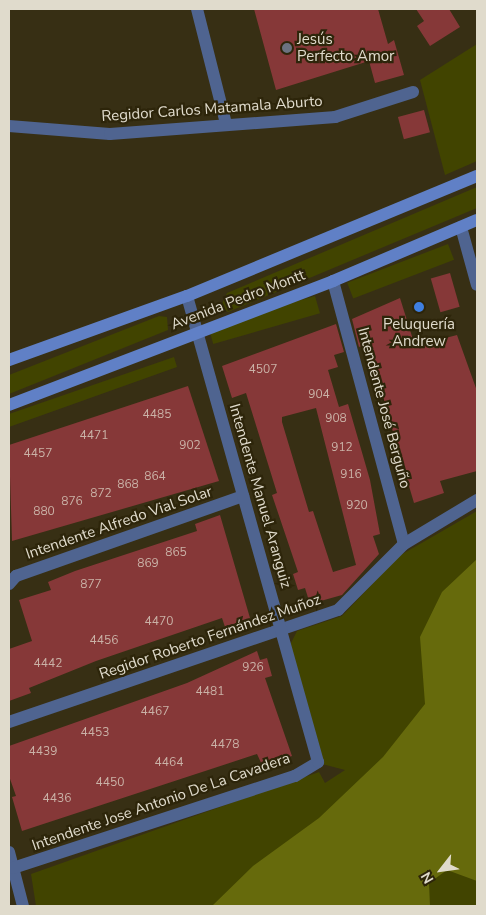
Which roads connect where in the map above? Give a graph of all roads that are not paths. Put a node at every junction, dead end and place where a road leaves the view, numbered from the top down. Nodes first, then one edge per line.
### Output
1 (197, 9) edge
2 (414, 92) dead end
3 (226, 124) junction
4 (9, 126) edge
5 (477, 176) edge
6 (477, 220) edge
7 (461, 227) junction
8 (333, 281) junction
9 (477, 285) edge
10 (187, 296) junction
11 (198, 333) junction
12 (9, 360) edge
13 (9, 405) edge
14 (243, 496) junction
15 (477, 500) edge
16 (404, 544) junction
17 (9, 584) edge
18 (282, 633) junction
19 (9, 722) edge
20 (318, 762) joint
21 (9, 852) edge
22 (13, 868) junction
23 (23, 906) edge

1 - 3 street
2 - 3 street, Regidor Carlos Matamala Aburto
3 - 4 street, Regidor Carlos Matamala Aburto
5 - 10 main road, Avenida Pedro Montt
6 - 7 main road, Avenida Pedro Montt
7 - 8 main road, Avenida Pedro Montt
7 - 9 street
8 - 11 main road, Avenida Pedro Montt
8 - 16 street, Intendente José Berguño
10 - 11 street, Intendente Manuel Aranguiz
10 - 12 main road, Avenida Pedro Montt
11 - 13 main road, Avenida Pedro Montt
11 - 14 street, Intendente Manuel Aranguiz
14 - 17 street, Intendente Alfredo Vial Solar
14 - 18 street, Intendente Manuel Aranguiz
15 - 16 street, Regidor Roberto Fernández Muñoz
16 - 18 street, Regidor Roberto Fernández Muñoz
18 - 19 street, Regidor Roberto Fernández Muñoz
18 - 20 street, Intendente Manuel Aranguiz
20 - 22 street, Intendente Jose Antonio De La Cavadera
21 - 22 street
22 - 23 street

